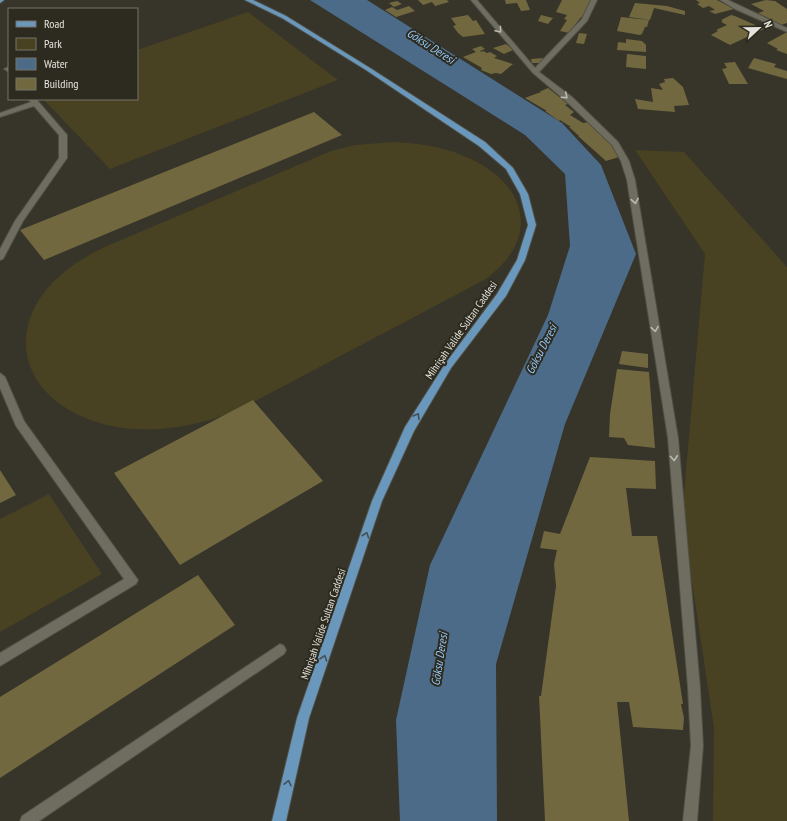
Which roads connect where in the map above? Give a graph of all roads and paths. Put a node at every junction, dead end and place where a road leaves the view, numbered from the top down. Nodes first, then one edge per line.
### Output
1 (248, 0) edge
2 (474, 0) edge
3 (594, 0) edge
4 (723, 0) edge
5 (787, 30) edge
6 (535, 72) junction
7 (33, 101) edge
8 (0, 115) edge
9 (0, 257) edge
10 (0, 377) edge
11 (280, 650) dead end
12 (0, 660) edge
13 (27, 821) edge
14 (279, 821) edge
15 (690, 821) edge

14 -> 1 main road, Mihrişah Valide Sultan Caddesi
2 -> 6 street
3 - 6 street
4 - 5 street
6 -> 15 street
7 - 8 street
7 - 9 street
10 - 12 street
11 - 13 street

